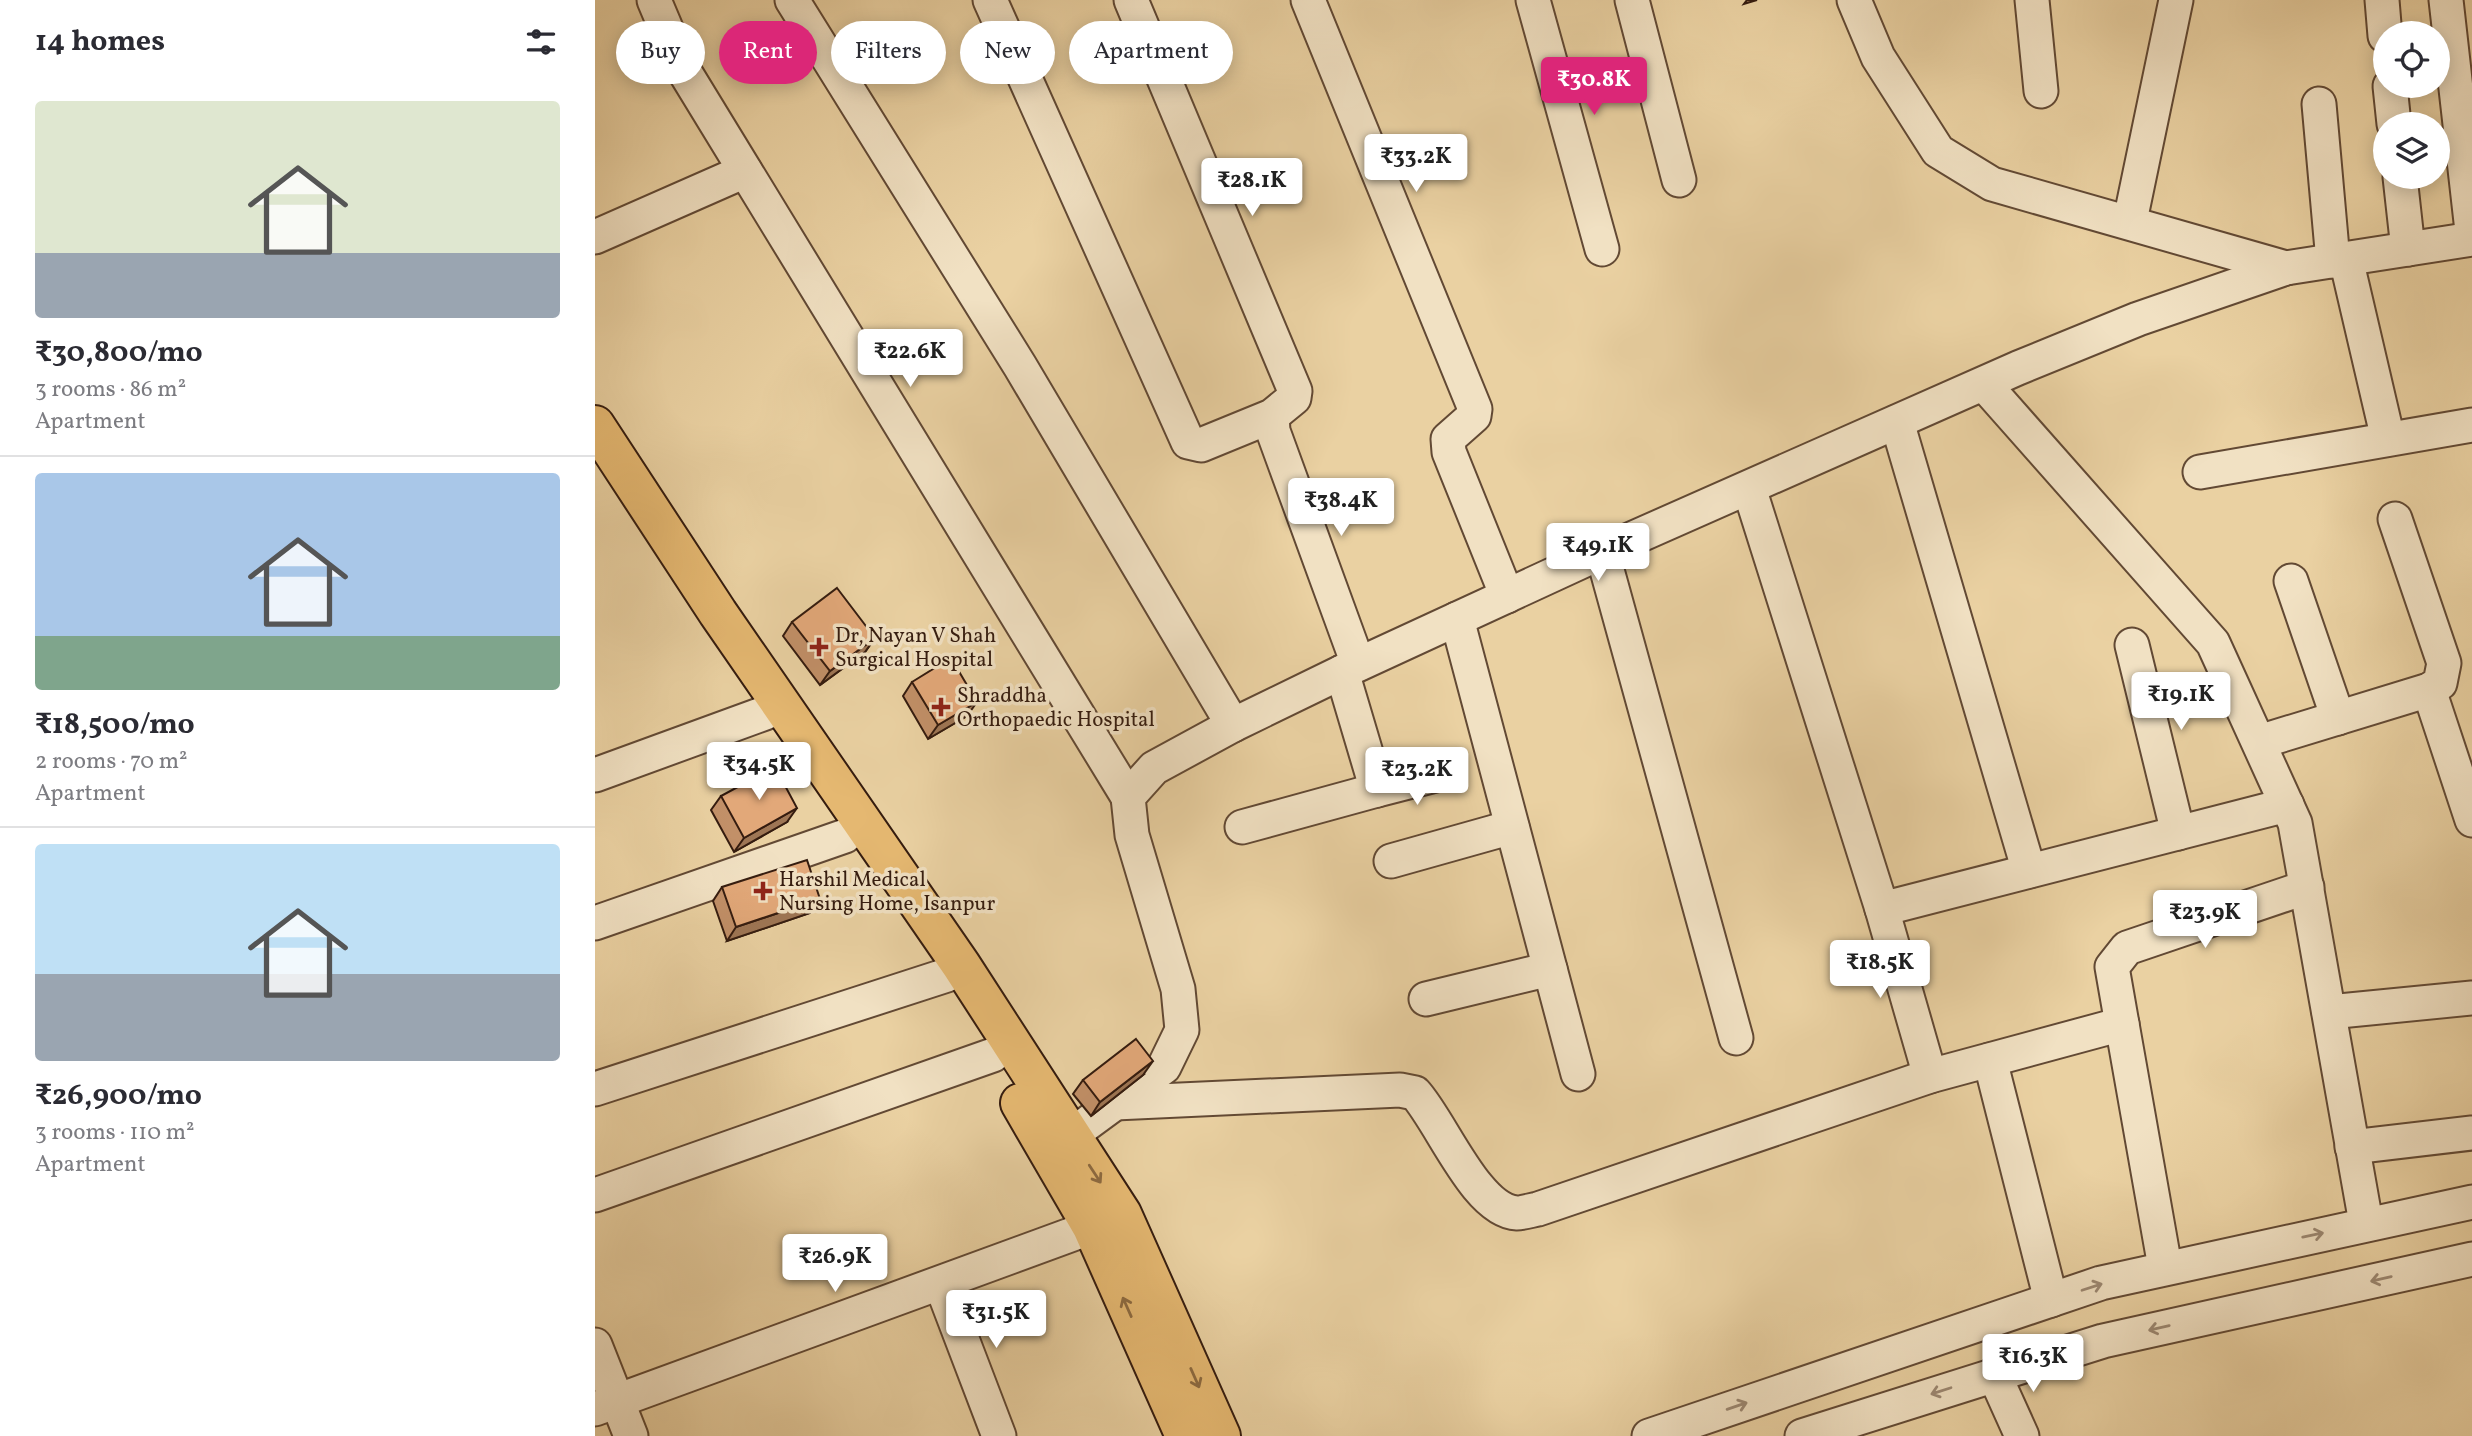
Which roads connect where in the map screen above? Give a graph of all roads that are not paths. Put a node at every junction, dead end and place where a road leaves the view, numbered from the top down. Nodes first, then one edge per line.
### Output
1 (655, 0) edge
2 (792, 0) edge
3 (990, 0) edge
4 (1131, 0) edge
5 (1308, 0) edge
6 (1533, 0) edge
7 (1632, 0) edge
8 (1854, 0) edge
9 (2032, 0) edge
10 (2176, 0) edge
11 (2382, 0) edge
12 (2446, 0) edge
13 (2384, 21) edge
14 (2041, 91) dead end
15 (2319, 104) dead end
16 (745, 170) junction
17 (1679, 180) dead end
18 (2401, 189) edge
19 (2130, 221) junction
20 (2472, 231) edge
21 (595, 237) edge
22 (2472, 239) edge
23 (1602, 249) dead end
24 (2408, 249) junction
25 (2340, 260) junction
26 (2286, 268) junction
27 (1984, 383) junction
28 (1272, 416) junction
29 (1897, 422) junction
30 (595, 425) edge
31 (2472, 425) edge
32 (2388, 439) junction
33 (595, 455) edge
34 (2200, 472) dead end
35 (1749, 488) junction
36 (2395, 519) dead end
37 (1601, 552) junction
38 (2291, 581) dead end
39 (1507, 596) junction
40 (1457, 619) junction
41 (2132, 645) dead end
42 (1350, 668) junction
43 (2429, 690) junction
44 (765, 713) junction
45 (2338, 718) junction
46 (1233, 725) junction
47 (2259, 742) junction
48 (1443, 773) dead end
49 (595, 775) edge
50 (1377, 790) junction
51 (1129, 797) junction
52 (2287, 805) junction
53 (2472, 820) edge
54 (1242, 827) dead end
55 (1512, 827) junction
56 (2178, 833) junction
57 (845, 835) junction
58 (1391, 861) dead end
59 (2029, 871) junction
60 (2307, 887) junction
61 (1882, 909) junction
62 (595, 923) edge
63 (1550, 969) junction
64 (947, 975) junction
65 (2472, 998) edge
66 (1426, 999) dead end
67 (2329, 1012) junction
68 (2122, 1024) junction
69 (1736, 1038) dead end
70 (993, 1055) junction
71 (1990, 1060) junction
72 (1578, 1074) dead end
73 (1930, 1076) junction
74 (595, 1089) edge
75 (1115, 1103) junction
76 (2472, 1133) edge
77 (1060, 1144) junction
78 (2352, 1147) junction
79 (595, 1195) edge
80 (2472, 1202) edge
81 (2366, 1223) junction
82 (1092, 1227) junction
83 (2472, 1259) edge
84 (2438, 1266) junction
85 (2165, 1267) junction
86 (2472, 1275) edge
87 (941, 1284) junction
88 (2051, 1300) junction
89 (595, 1345) edge
90 (1994, 1374) junction
91 (606, 1406) edge
92 (631, 1436) edge
93 (999, 1436) edge
94 (1185, 1436) edge
95 (1221, 1436) edge
96 (1649, 1436) edge
97 (1802, 1436) edge
98 (2022, 1436) edge

1 - 16 street
2 - 46 street
3 - 28 street
4 - 28 street
5 - 39 street
6 - 23 street
7 - 17 street
8 - 19 street
9 - 14 street
10 - 19 street
11 - 13 street
12 - 20 street
15 - 25 street
16 - 21 street
16 - 51 street
18 - 24 street
19 - 26 street
22 - 24 street
24 - 25 street
25 - 26 street
25 - 32 street
26 - 27 street
27 - 29 street
27 - 47 street
28 - 42 street
29 - 35 street
29 - 59 street
30 - 77 main road
31 - 32 street
32 - 34 street
33 - 44 main road
35 - 37 street
35 - 61 street
36 - 43 street
37 - 39 street
37 - 69 street
38 - 45 street
39 - 40 street
40 - 42 street
40 - 55 street
41 - 56 street
42 - 46 street
42 - 50 street
43 - 45 street
43 - 53 street
44 - 49 street
44 - 57 main road
45 - 47 street
46 - 51 street
47 - 52 street
48 - 50 street
50 - 54 street
51 - 75 street
52 - 56 street
52 - 60 street
55 - 58 street
55 - 63 street
56 - 59 street
57 - 62 street
57 - 64 main road
59 - 61 street
60 - 67 street
60 - 68 street
61 - 73 street
63 - 66 street
63 - 72 street
64 - 70 main road
64 - 74 street
65 - 67 street
67 - 78 street
68 - 71 street
68 - 85 street
70 - 77 main road
70 - 79 street
71 - 73 street
71 - 88 street
73 - 75 street
75 - 77 street
76 - 78 street
77 - 82 main road
77 -> 95 main road
78 - 81 street
80 - 81 street
85 -> 81 street
82 - 87 street
94 -> 82 main road
83 - 84 street
84 - 86 street
84 -> 90 street
88 -> 85 street
87 - 91 street
87 - 93 street
96 -> 88 street
89 - 91 street
90 -> 97 street
90 - 98 street
91 - 92 street

